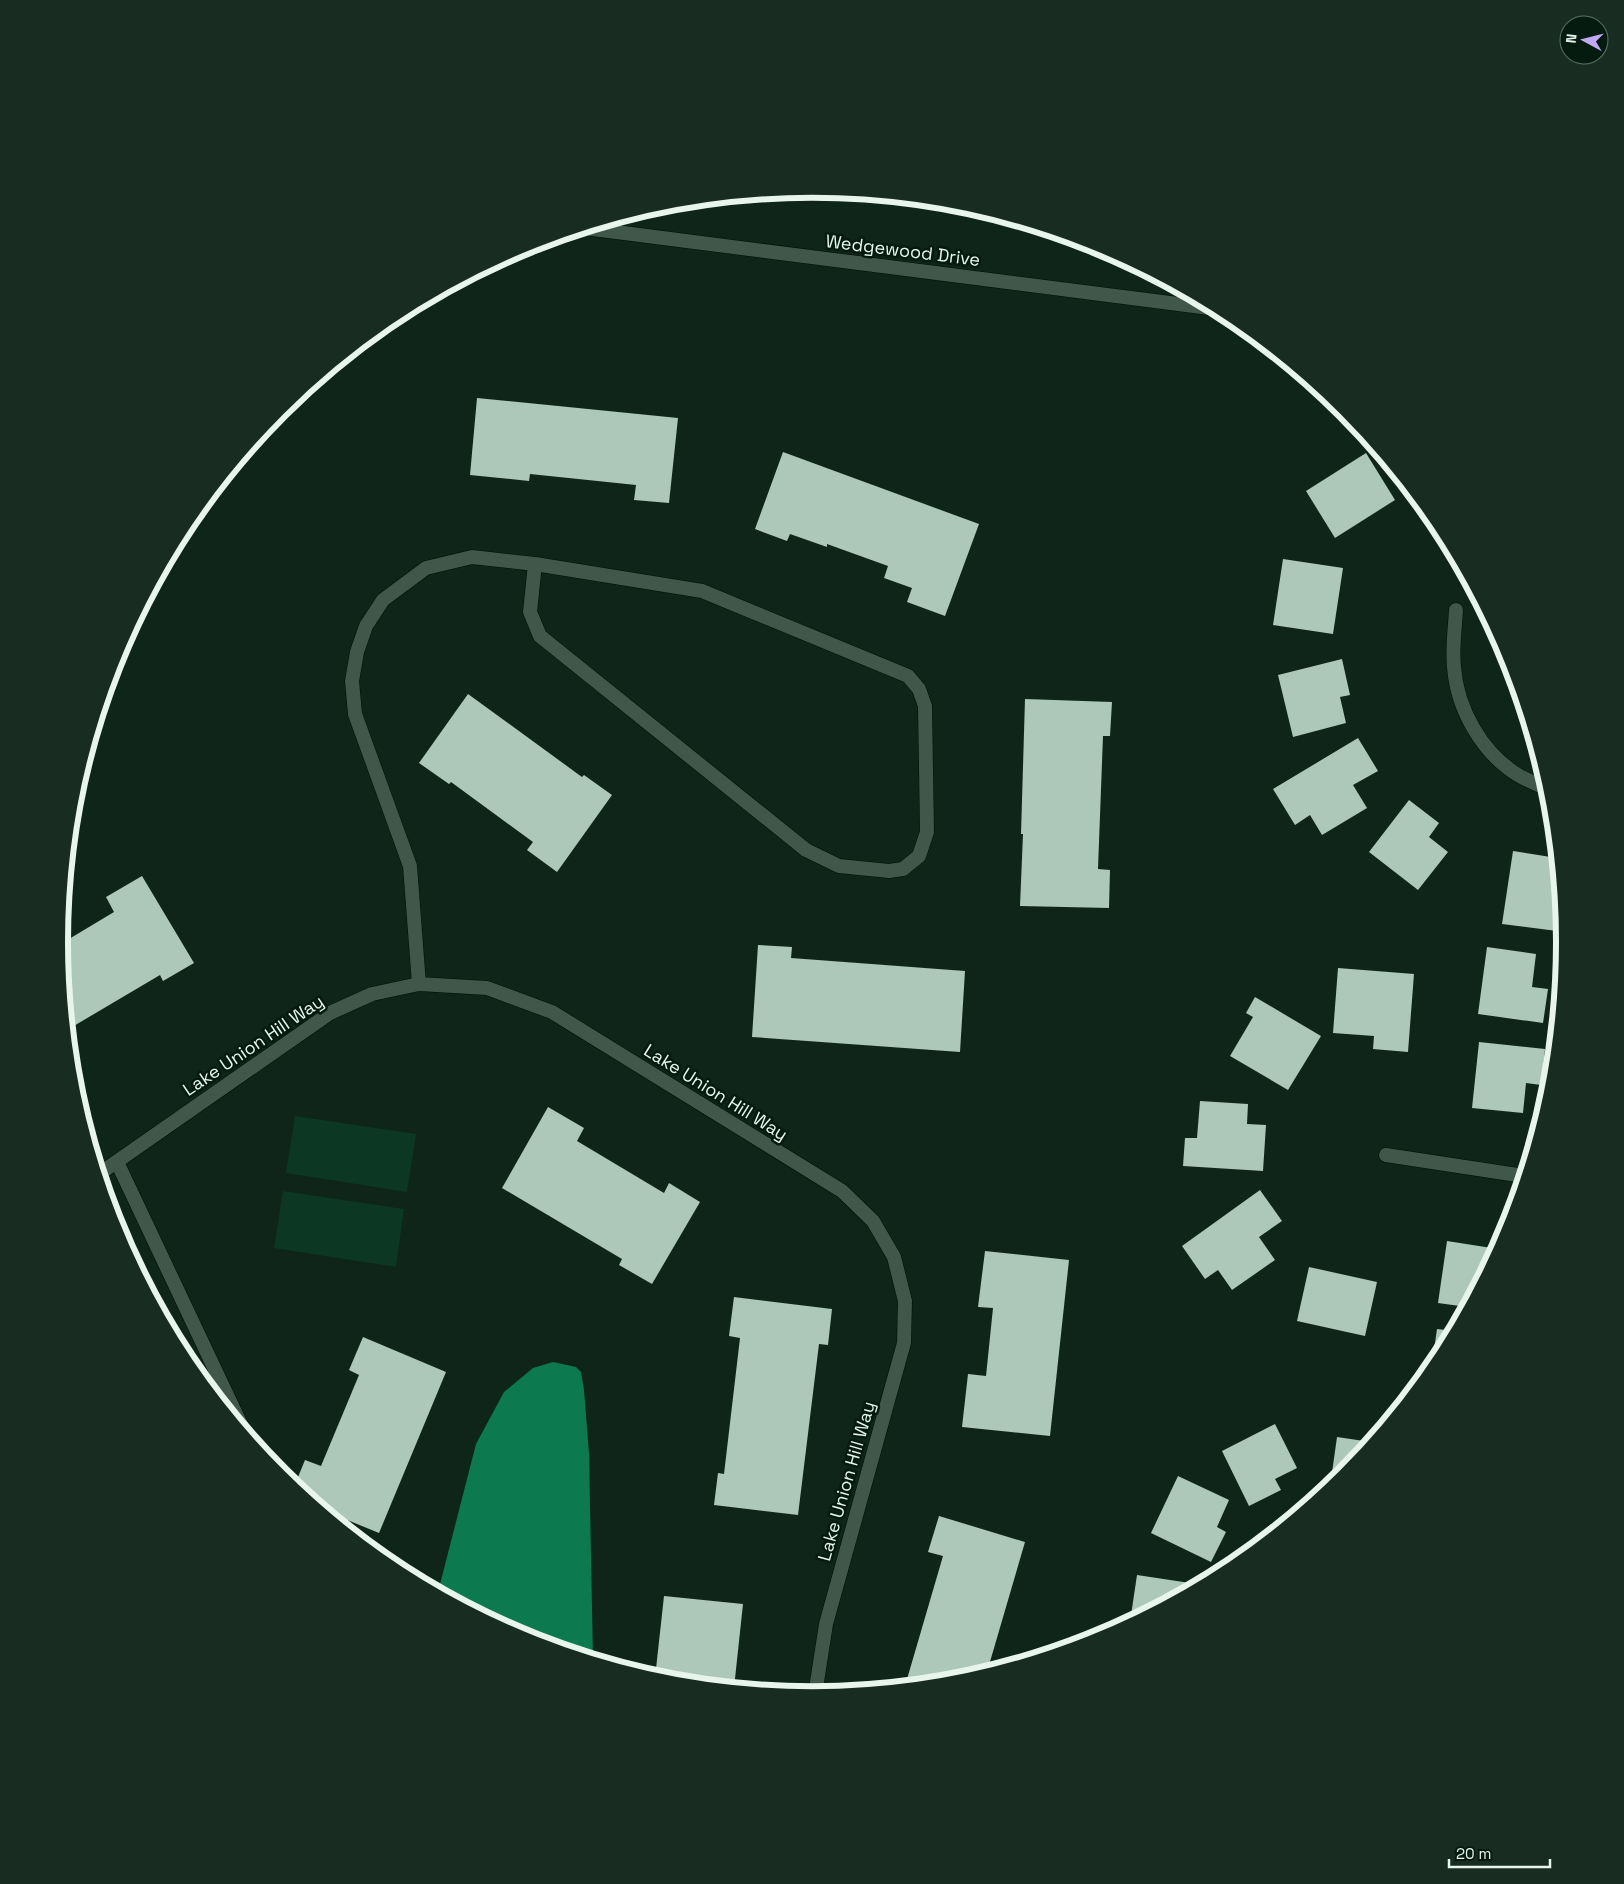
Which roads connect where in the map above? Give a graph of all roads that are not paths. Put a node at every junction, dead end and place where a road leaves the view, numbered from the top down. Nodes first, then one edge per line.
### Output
1 (597, 230) edge
2 (1200, 307) edge
3 (535, 564) junction
4 (1456, 610) dead end
5 (1539, 785) edge
6 (420, 984) junction
7 (1386, 1155) dead end
8 (117, 1162) junction
9 (104, 1171) edge
10 (1519, 1175) edge
11 (235, 1412) edge
12 (816, 1686) edge

1 - 2 street, Wedgewood Drive
3 - 3 street
3 - 6 street
4 - 5 street
6 - 8 street, Lake Union Hill Way
6 - 12 street, Lake Union Hill Way
7 - 10 street
8 - 9 street, Lake Union Hill Way
8 - 11 street

